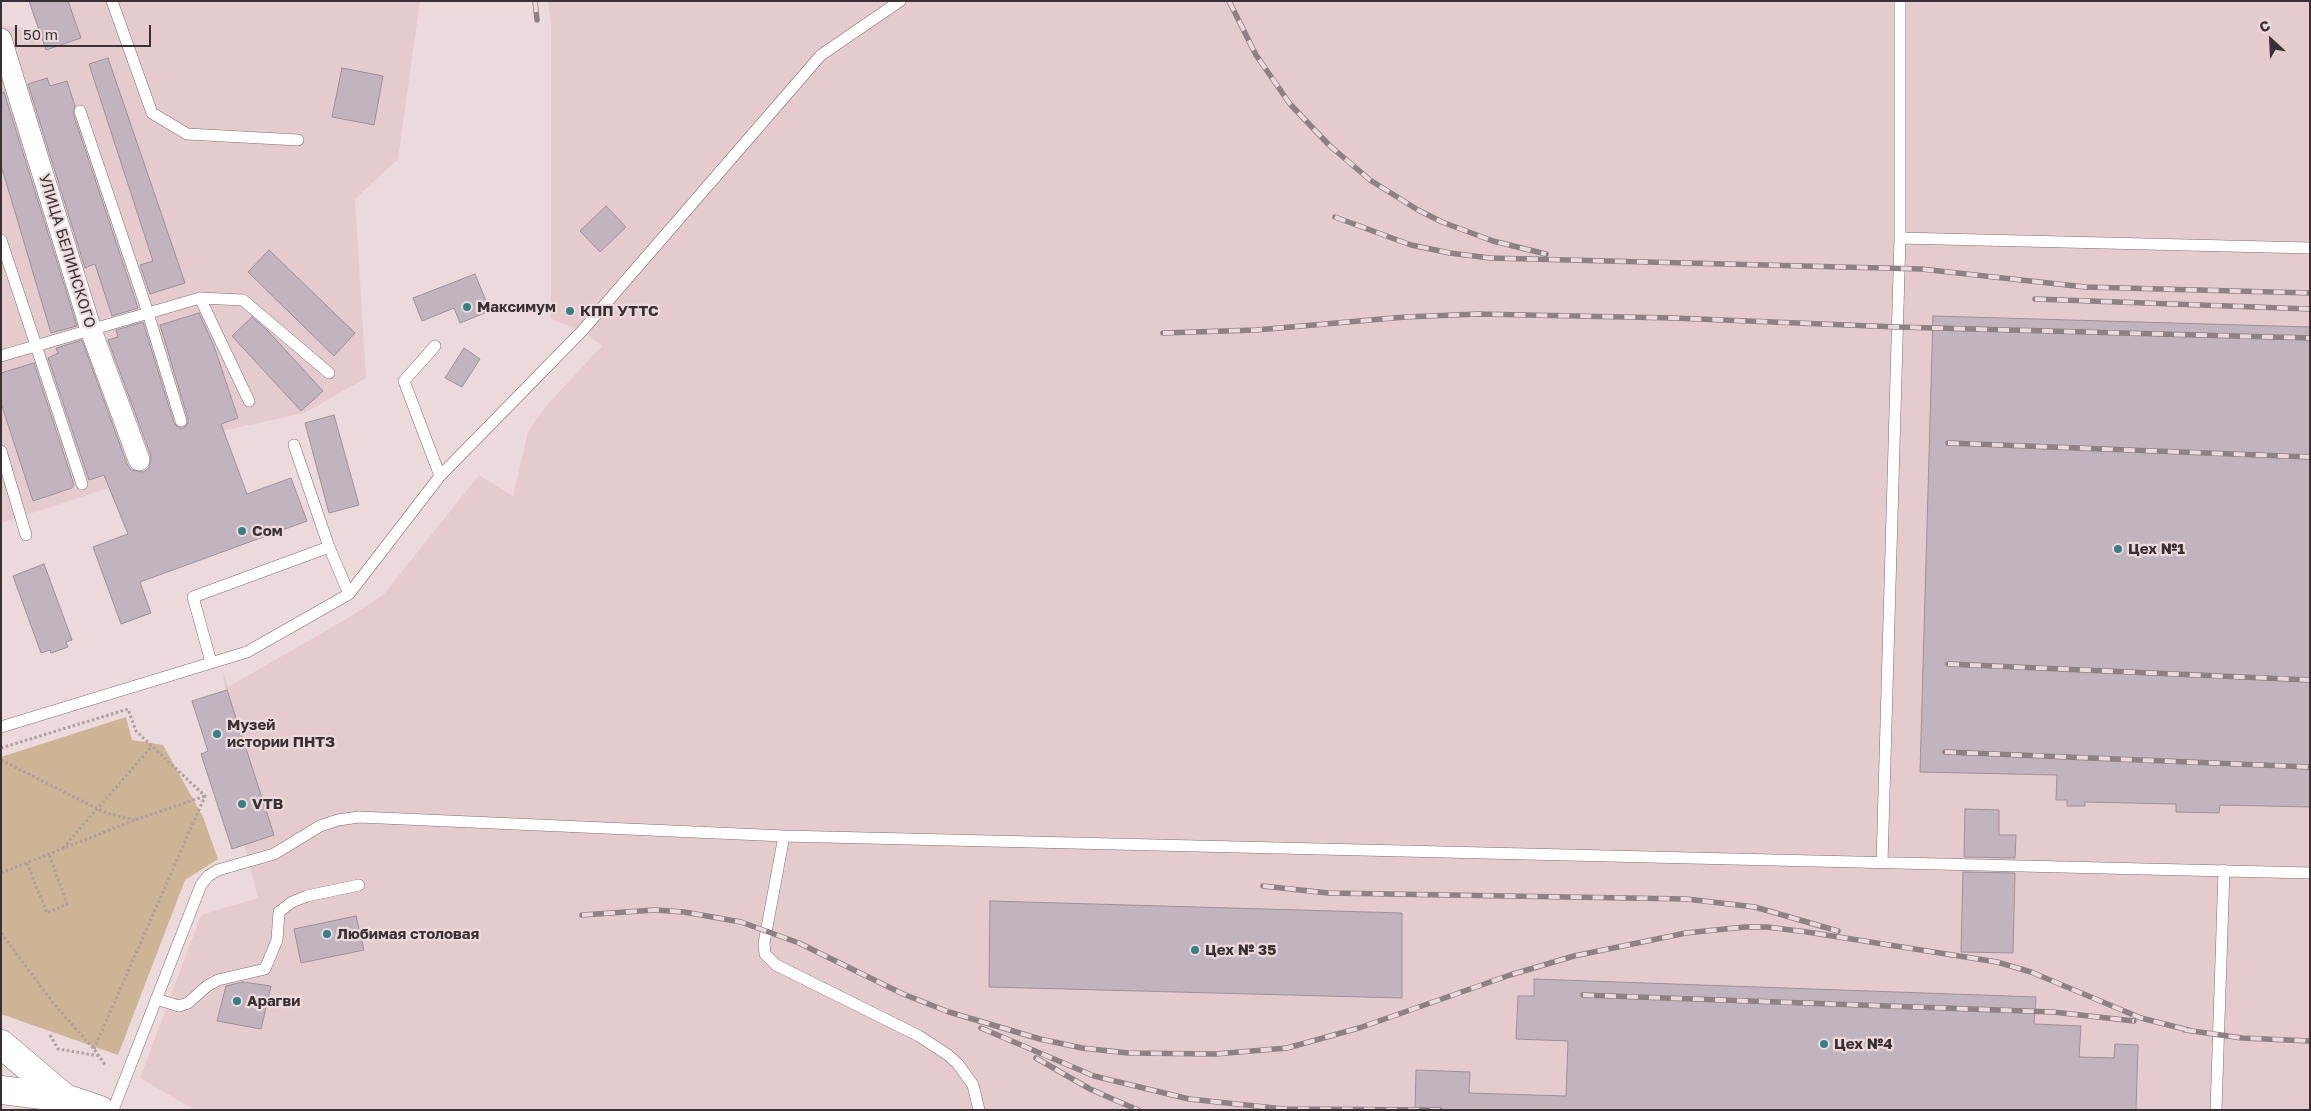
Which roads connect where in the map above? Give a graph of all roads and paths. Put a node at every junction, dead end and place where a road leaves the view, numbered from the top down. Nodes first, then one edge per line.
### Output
1 (112, 1) edge
2 (900, 1) edge
3 (1900, 1) edge
4 (1, 39) edge
5 (80, 111) dead end
6 (298, 140) dead end
7 (1900, 238) junction
8 (1, 240) edge
9 (2310, 248) edge
10 (200, 298) junction
11 (148, 313) junction
12 (91, 330) junction
13 (36, 346) junction
14 (435, 346) dead end
15 (1, 356) edge
16 (329, 373) dead end
17 (249, 401) dead end
18 (181, 421) dead end
19 (294, 445) dead end
20 (1, 451) edge
21 (139, 460) dead end
22 (440, 476) junction
23 (82, 484) dead end
24 (26, 535) dead end
25 (329, 547) junction
26 (350, 594) junction
27 (211, 662) junction
28 (1, 726) edge
29 (152, 746) junction
30 (1, 748) edge
31 (1, 760) edge
32 (205, 796) junction
33 (98, 809) junction
34 (135, 820) junction
35 (784, 836) junction
36 (62, 849) junction
37 (49, 854) junction
38 (27, 863) junction
39 (1882, 863) junction
40 (2224, 870) junction
41 (1, 873) edge
42 (2310, 873) edge
43 (359, 885) dead end
44 (1, 933) edge
45 (156, 1000) junction
46 (50, 1035) dead end
47 (1, 1044) edge
48 (94, 1049) junction
49 (100, 1056) junction
50 (106, 1066) dead end
51 (1, 1090) edge
52 (65, 1098) junction
53 (100, 1110) edge
54 (113, 1110) edge
55 (979, 1110) edge
56 (2216, 1110) edge

1 - 6 lane
2 - 22 lane
3 - 7 lane
4 - 12 street, УЛИЦА БЕЛИНСКОГО
5 - 11 lane
7 - 9 lane
7 - 39 lane
8 - 13 lane
10 - 11 lane
10 - 16 lane
10 - 17 lane
11 - 12 lane
11 - 18 lane
12 - 13 lane
12 - 21 street, УЛИЦА БЕЛИНСКОГО
13 - 15 lane
13 - 23 lane
14 - 22 lane
19 - 25 lane
20 - 24 lane
22 - 26 lane
25 - 26 lane
25 - 27 lane
26 - 27 lane
27 - 28 lane
29 - 30 path
29 - 32 path
29 - 33 path
31 - 33 path
32 - 34 path
32 - 48 path
33 - 34 path
33 - 36 path
34 - 36 path
35 - 39 lane
35 - 45 lane
35 - 55 lane
36 - 37 path
37 - 38 path
37 - 38 path
38 - 41 path
39 - 40 lane
40 - 42 lane
40 - 56 lane
43 - 45 lane
44 - 48 path
45 - 54 lane
46 - 49 path
47 - 52 main road
48 - 49 path
49 - 50 path
51 - 52 main road
52 - 53 main road

